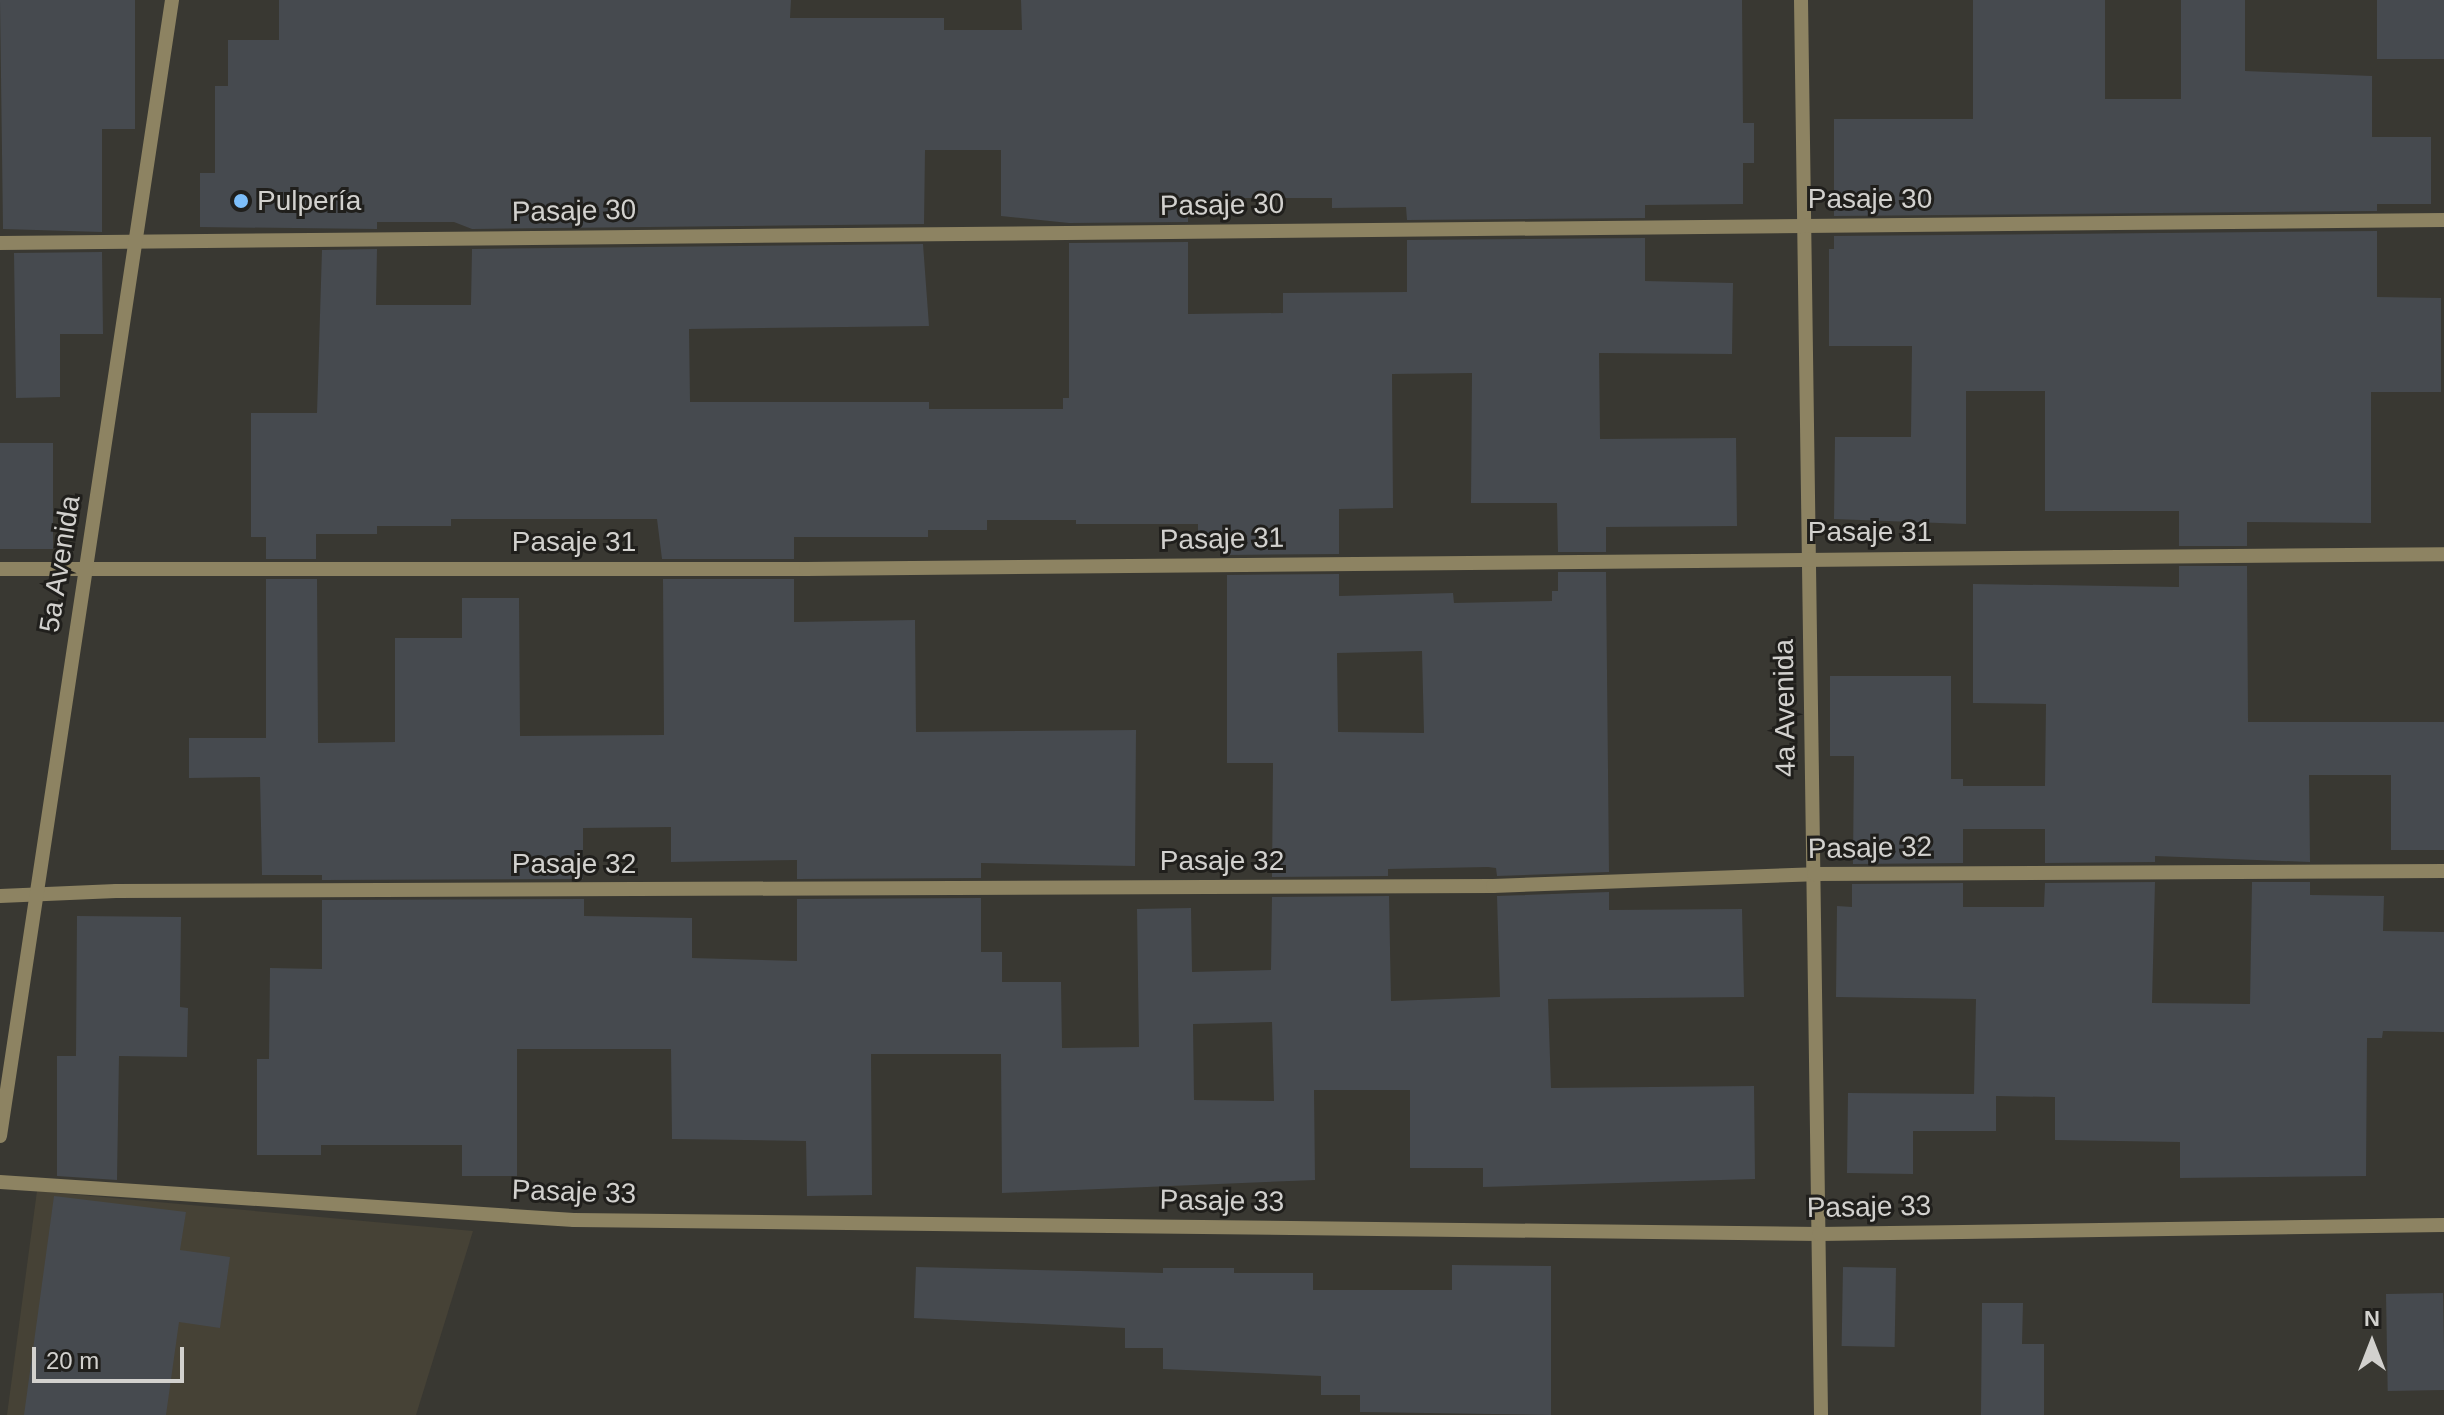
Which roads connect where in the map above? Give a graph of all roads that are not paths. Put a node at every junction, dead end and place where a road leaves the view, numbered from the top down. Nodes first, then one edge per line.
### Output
1 (172, 0) edge
2 (1801, 0) edge
3 (2444, 220) edge
4 (1805, 225) junction
5 (135, 242) junction
6 (0, 243) edge
7 (2444, 554) edge
8 (1809, 559) junction
9 (0, 569) edge
10 (86, 569) junction
11 (2444, 871) edge
12 (1814, 874) junction
13 (36, 895) junction
14 (0, 896) edge
15 (0, 1136) edge
16 (0, 1182) edge
17 (2444, 1225) edge
18 (1819, 1234) junction
19 (1821, 1415) edge

1 - 5 street, 5a Avenida
2 - 4 street, 4a Avenida
3 - 4 street, Pasaje 30
4 - 5 street, Pasaje 30
4 - 8 street, 4a Avenida
5 - 6 street, Pasaje 30
5 - 10 street, 5a Avenida
7 - 8 street, Pasaje 31
8 - 10 street, Pasaje 31
8 - 12 street, 4a Avenida
9 - 10 street, Pasaje 31
10 - 13 street, 5a Avenida
11 - 12 street, Pasaje 32
12 - 13 street, Pasaje 32
12 - 18 street, 4a Avenida
13 - 14 street, Pasaje 32
13 - 15 street, 5a Avenida
16 - 18 street, Pasaje 33
17 - 18 street, Pasaje 33
18 - 19 street, 4a Avenida

